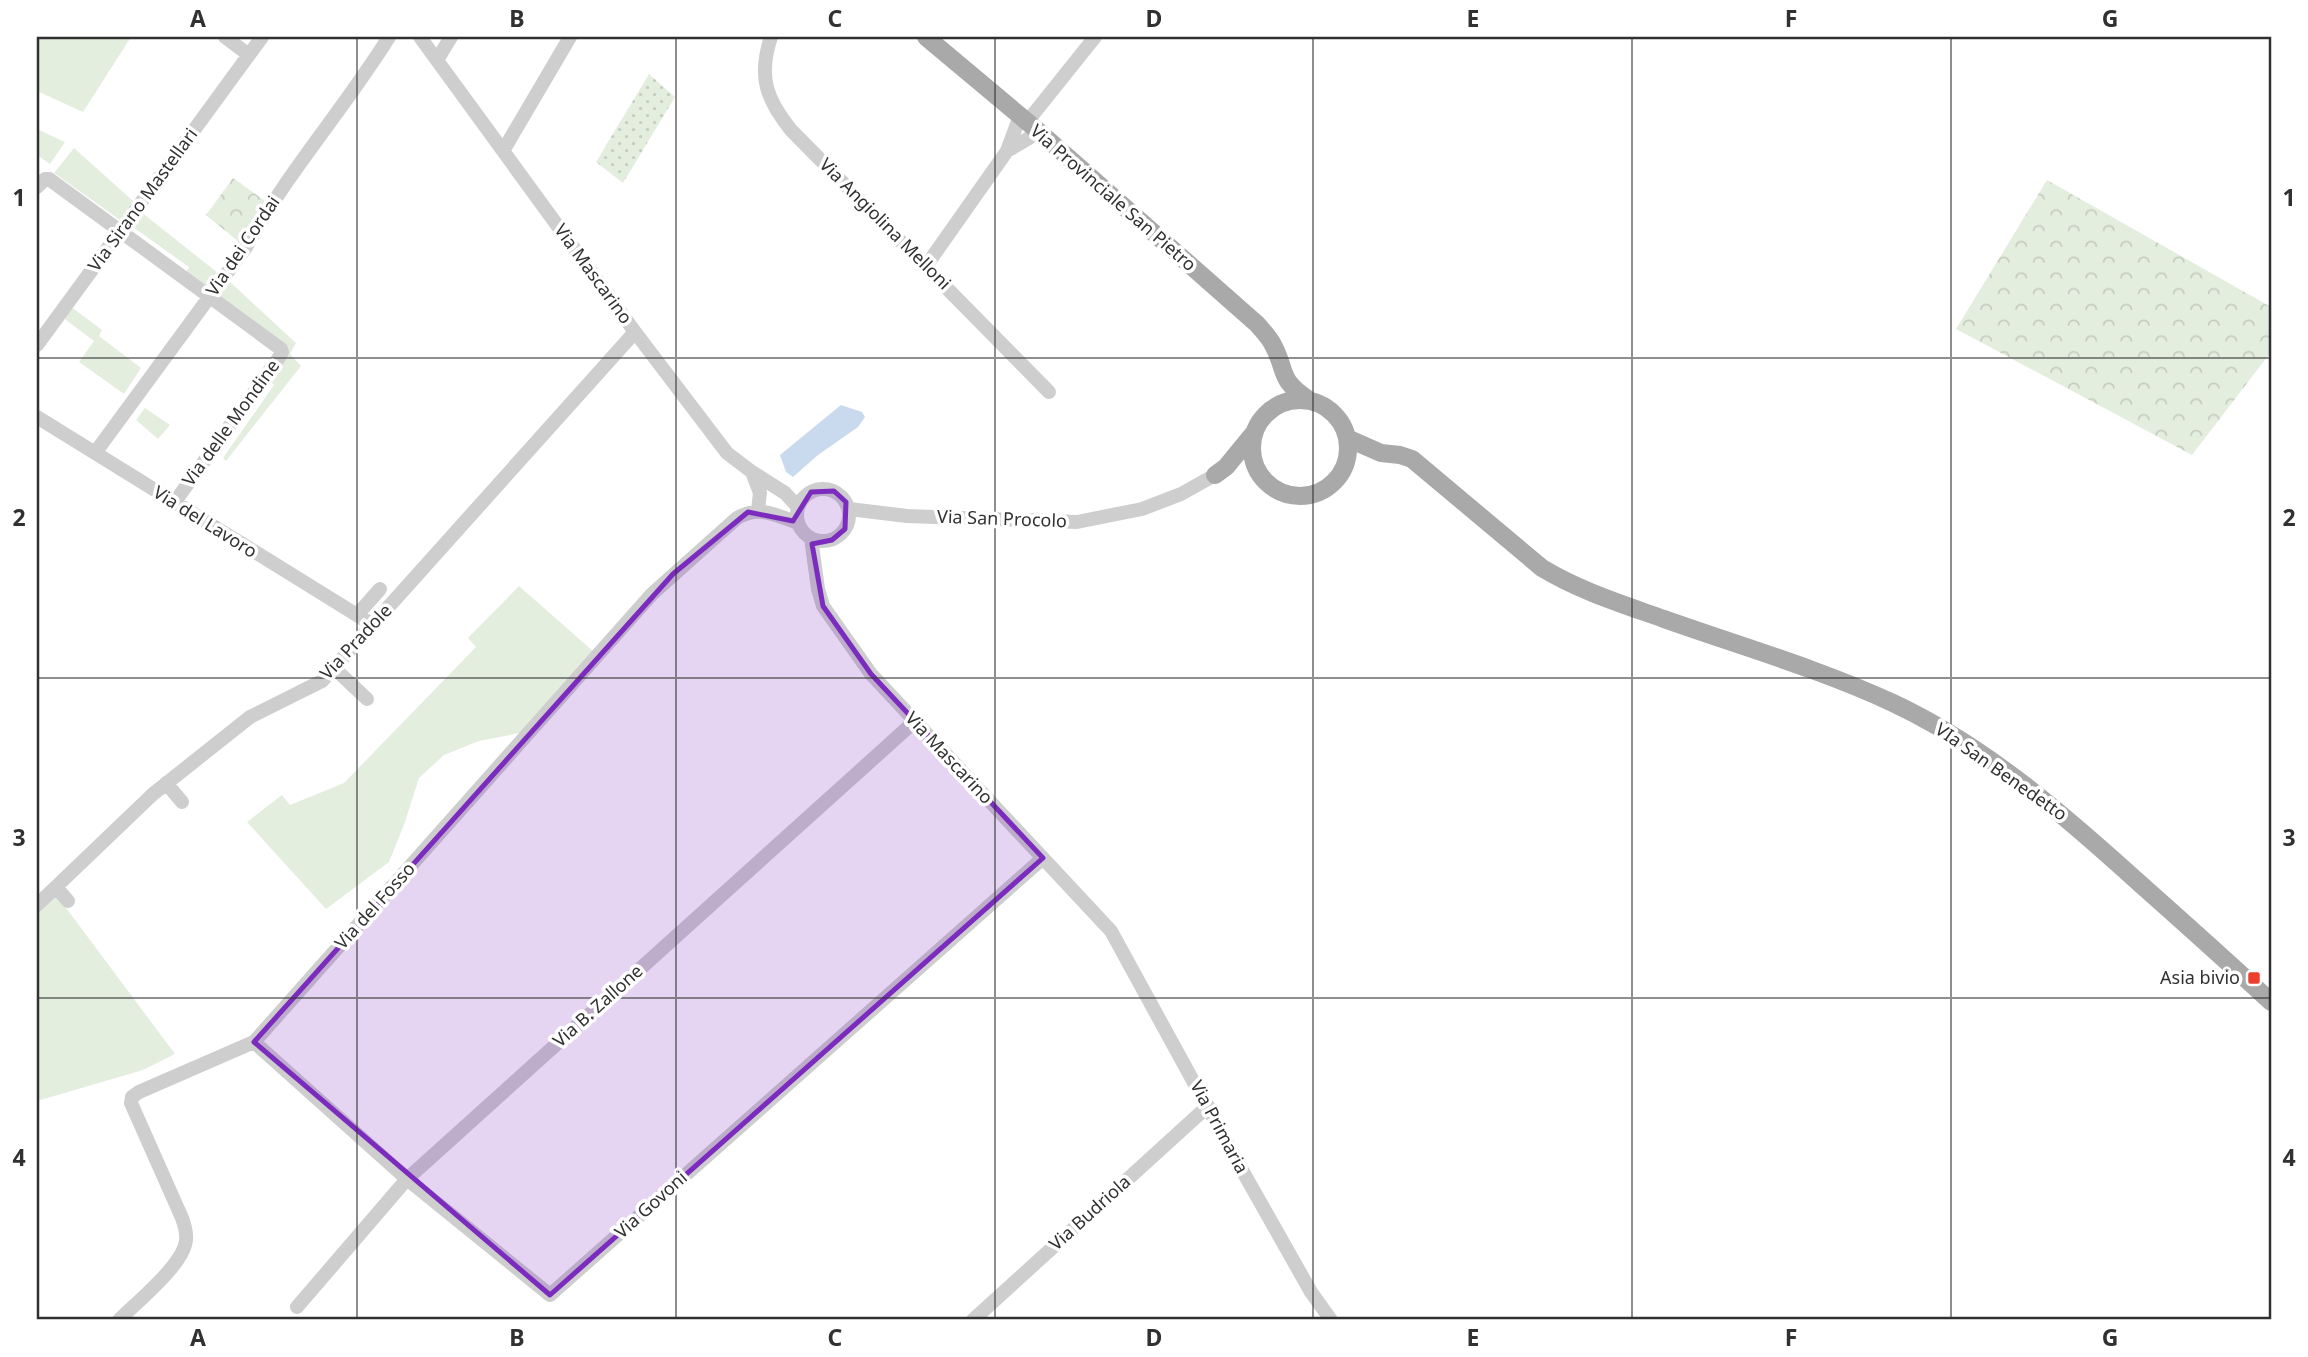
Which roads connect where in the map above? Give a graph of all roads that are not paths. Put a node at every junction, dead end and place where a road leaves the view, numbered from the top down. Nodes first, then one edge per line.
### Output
1 (225, 37) edge
2 (262, 37) edge
3 (389, 37) edge
4 (420, 37) edge
5 (451, 37) edge
6 (570, 37) edge
7 (771, 37) edge
8 (926, 37) edge
9 (1095, 37) edge
10 (249, 55) junction
11 (437, 60) junction
12 (1028, 123) junction
13 (503, 151) junction
14 (1007, 151) junction
15 (37, 187) edge
16 (120, 230) junction
17 (926, 266) junction
18 (209, 296) junction
19 (635, 332) junction
20 (37, 345) edge
21 (1282, 373) junction
22 (1049, 392) dead end
23 (1309, 400) junction
24 (1275, 407) junction
25 (37, 417) edge
26 (1254, 433) junction
27 (1347, 438) junction
28 (95, 453) junction
29 (1381, 453) junction
30 (1345, 467) junction
31 (752, 472) junction
32 (1258, 472) junction
33 (1215, 475) junction
34 (174, 503) junction
35 (758, 510) junction
36 (799, 510) junction
37 (848, 515) junction
38 (818, 540) junction
39 (380, 589) dead end
40 (357, 615) junction
41 (373, 625) junction
42 (334, 668) junction
43 (368, 699) dead end
44 (915, 721) junction
45 (166, 783) junction
46 (181, 802) dead end
47 (1043, 858) junction
48 (56, 887) junction
49 (68, 901) dead end
50 (37, 905) edge
51 (1111, 931) joint
52 (2271, 1002) edge
53 (254, 1042) junction
54 (1208, 1106) junction
55 (407, 1179) junction
56 (297, 1307) dead end
57 (119, 1320) edge
58 (973, 1320) edge
59 (1331, 1320) edge

1 - 10 street
2 - 10 street, Via Sirano Mastellari
3 - 18 street, Via dei Cordai
4 - 11 street, Via Mascarino
5 - 11 street
6 - 13 street
7 - 17 street, Via Angiolina Melloni
8 - 12 main road, Via Provinciale San Pietro
9 - 12 street
10 - 16 street, Via Sirano Mastellari
11 - 13 street, Via Mascarino
12 - 14 street
12 - 14 street
12 - 21 main road, Via Provinciale San Pietro
13 - 19 street, Via Mascarino
14 - 17 street
15 - 16 street, Via delle Mondine
16 - 18 street, Via delle Mondine
16 - 20 street, Via Sirano Mastellari
17 - 22 street, Via Angiolina Melloni
18 - 28 street, Via dei Cordai
18 - 34 street, Via delle Mondine
19 - 31 street, Via Mascarino
19 - 41 street, Via Pradole
21 - 23 main road
21 - 24 main road
23 - 24 main road
23 - 27 main road
24 - 26 main road
25 - 28 street, Via del Lavoro
26 - 32 main road
26 - 33 main road
27 - 29 main road
27 - 30 main road
28 - 34 street, Via del Lavoro
29 - 30 main road
29 - 52 main road, VIa San Benedetto
30 - 32 main road
31 - 35 street
31 - 36 street, Via Mascarino
32 - 33 main road
33 - 37 street, Via San Procolo
34 - 40 street, Via del Lavoro
35 - 36 street
35 - 53 street, Via del Fosso
36 - 37 street
36 - 38 street
37 - 38 street
38 - 44 street, Via Mascarino
39 - 40 street
40 - 41 street, Via del Lavoro
41 - 42 street, Via Pradole
42 - 43 street
42 - 45 street, Via Pradole
44 - 47 street, Via Mascarino
44 - 55 street, Via B. Zallone
45 - 46 street
45 - 48 street, Via Pradole
47 - 51 street, Via Mascarino
47 - 55 street, Via Govoni
48 - 49 street
48 - 50 street, Via Pradole
51 - 54 street, Via Primaria
53 - 55 street, Via Govoni
53 - 57 street, Via del Fosso
54 - 58 street, Via Budriola
54 - 59 street, Via Primaria
55 - 56 street, Via B. Zallone

